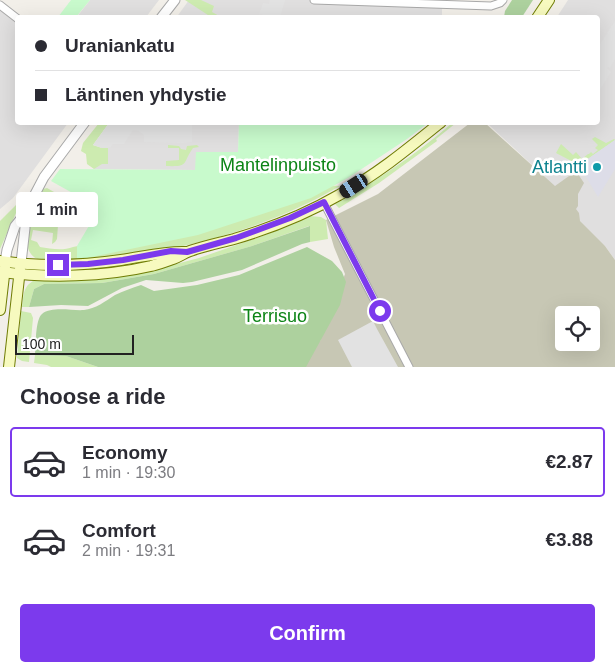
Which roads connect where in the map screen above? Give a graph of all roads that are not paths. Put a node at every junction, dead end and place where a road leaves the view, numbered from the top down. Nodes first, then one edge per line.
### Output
1 (175, 0) edge
2 (314, 0) edge
3 (503, 0) edge
4 (548, 0) edge
5 (0, 5) edge
6 (163, 15) edge
7 (539, 15) edge
8 (15, 17) edge
9 (83, 125) edge
10 (437, 125) edge
11 (324, 202) junction
12 (24, 215) junction
13 (2, 267) edge
14 (20, 268) junction
15 (0, 310) edge
16 (9, 367) edge
17 (409, 367) edge

1 - 6 street
2 - 3 street
4 - 7 main road
5 - 8 street
9 - 12 street
10 - 11 main road
11 - 14 main road
11 - 17 street
12 - 13 street
12 - 14 street
13 - 14 main road
13 - 15 main road
14 - 16 main road

